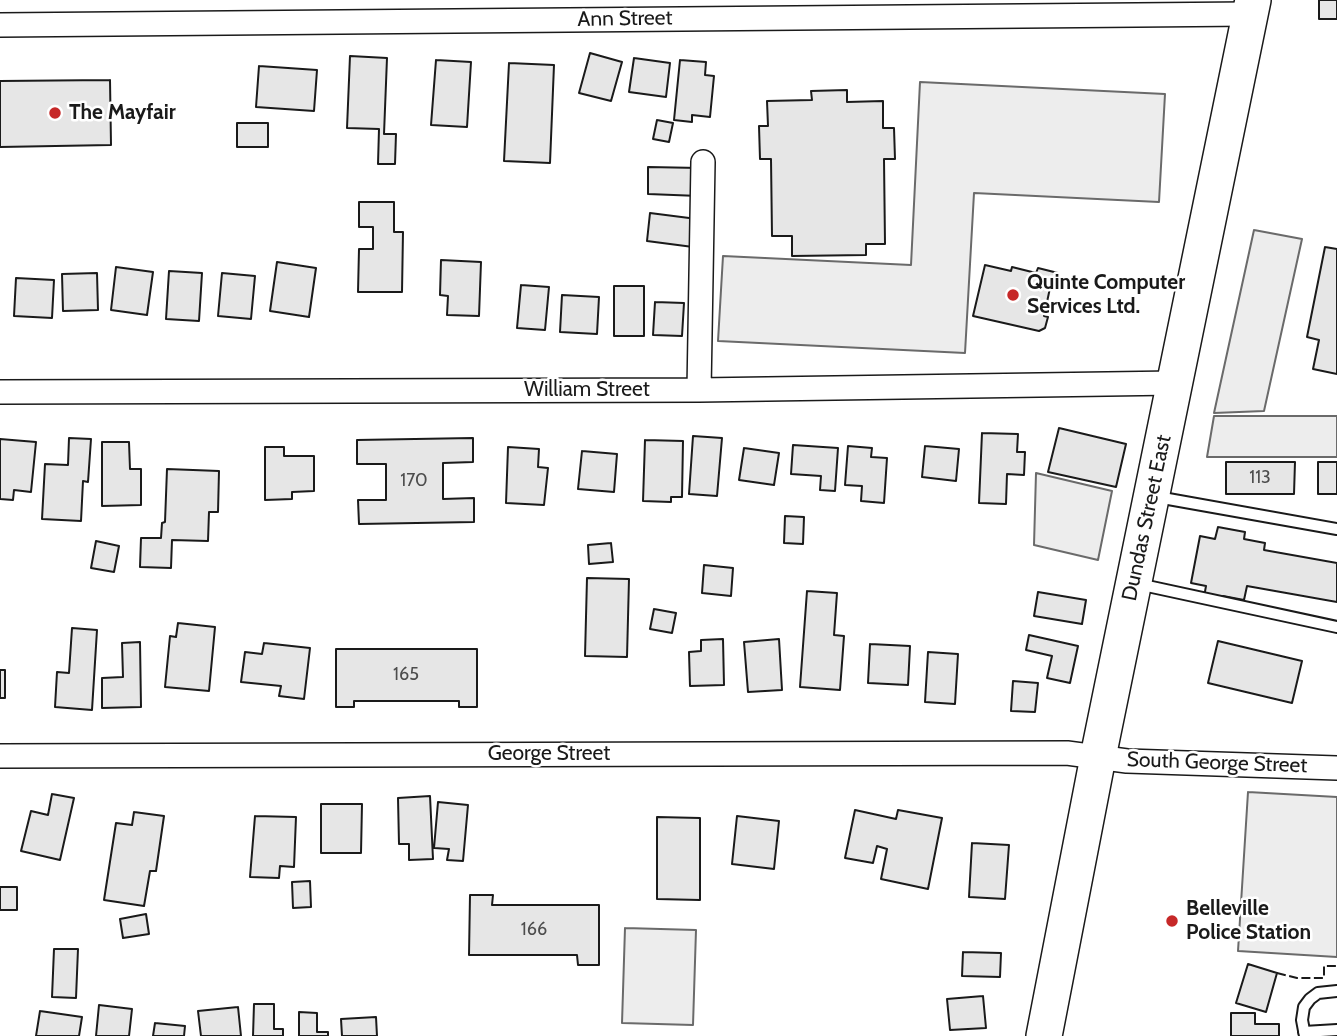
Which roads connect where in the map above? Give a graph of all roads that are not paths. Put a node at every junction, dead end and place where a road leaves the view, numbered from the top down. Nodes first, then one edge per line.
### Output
1 (1252, 7) edge
2 (0, 25) edge
3 (703, 162) dead end
4 (1175, 383) junction
5 (699, 390) junction
6 (0, 392) edge
7 (1151, 496) junction
8 (1337, 529) edge
9 (1134, 583) junction
10 (1337, 627) edge
11 (0, 756) edge
12 (1098, 757) junction
13 (1337, 768) edge
14 (1337, 991) edge
15 (1337, 1030) edge
16 (1305, 1034) edge
17 (1044, 1036) edge

1 - 2 street, Ann Street
1 - 4 main road, Dundas Street East
3 - 5 street
4 - 5 street, William Street
4 - 7 main road, Dundas Street East
5 - 6 street, William Street
7 - 8 lane
7 - 9 main road, Dundas Street East
9 - 10 lane
9 - 12 main road, Dundas Street East
11 - 12 street, George Street
12 - 13 street, South George Street
12 - 17 main road, Dundas Street East
14 - 16 lane
15 - 16 lane

